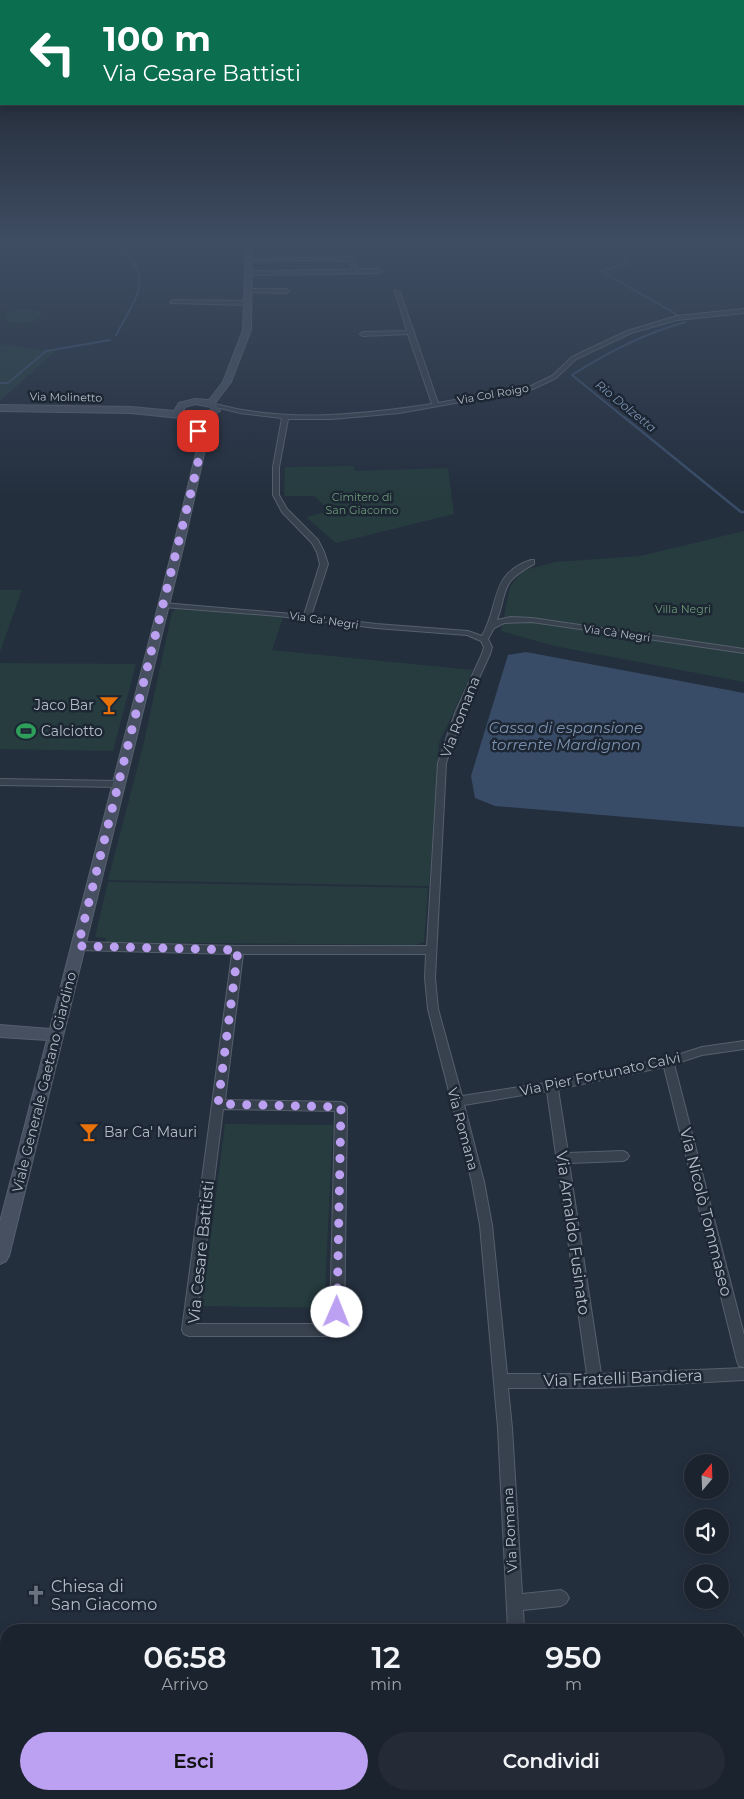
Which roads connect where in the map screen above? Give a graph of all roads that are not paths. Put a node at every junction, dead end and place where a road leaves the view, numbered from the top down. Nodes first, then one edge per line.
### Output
1 (246, 327) edge
2 (409, 327) edge
3 (645, 327) edge
4 (411, 332) junction
5 (363, 334) dead end
6 (227, 382) junction
7 (195, 401) junction
8 (434, 404) junction
9 (0, 408) edge
10 (211, 410) junction
11 (183, 412) junction
12 (285, 417) junction
13 (203, 441) junction
14 (531, 562) dead end
15 (163, 605) junction
16 (307, 617) junction
17 (492, 626) junction
18 (484, 639) junction
19 (744, 651) edge
20 (0, 782) edge
21 (118, 784) junction
22 (78, 946) junction
23 (238, 950) junction
24 (431, 950) junction
25 (0, 1031) edge
26 (56, 1035) junction
27 (744, 1045) edge
28 (668, 1062) junction
29 (552, 1086) junction
30 (456, 1102) junction
31 (218, 1104) junction
32 (623, 1156) dead end
33 (562, 1158) junction
34 (0, 1256) edge
35 (744, 1361) edge
36 (744, 1374) edge
37 (501, 1381) junction
38 (595, 1381) junction
39 (561, 1598) dead end
40 (514, 1603) junction
41 (516, 1624) edge

1 - 6 main road
2 - 4 street
3 - 8 street, Via Col Roigo
4 - 5 street
4 - 8 street
6 - 7 main road
6 - 10 main road
7 - 10 main road
7 - 11 main road
8 - 12 street, Via Col Roigo
9 - 11 main road, Via Molinetto
10 - 11 main road
10 - 12 street, Via Col Roigo
10 - 13 main road, Viale Generale Gaetano Giardino
11 - 13 main road
12 - 16 street
13 - 15 main road, Viale Generale Gaetano Giardino
14 - 17 street
15 - 16 street, Via Ca' Negri
15 - 21 main road, Viale Generale Gaetano Giardino
16 - 18 street, Via Ca' Negri
17 - 18 street
17 - 19 street, Via Cà Negri
18 - 24 street, Via Romana
20 - 21 street
21 - 22 main road, Viale Generale Gaetano Giardino
22 - 23 street
22 - 26 main road, Viale Generale Gaetano Giardino
23 - 24 street
23 - 31 street, Via Cesare Battisti
24 - 30 street, Via Romana
25 - 26 main road
26 - 34 main road, Viale Generale Gaetano Giardino
27 - 28 street, Via Pier Fortunato Calvi
28 - 29 street, Via Pier Fortunato Calvi
28 - 35 street, Via Nicolò Tommaseo
29 - 30 street, Via Pier Fortunato Calvi
29 - 33 street, Via Arnaldo Fusinato
30 - 37 street, Via Romana
31 - 31 street, Via Cesare Battisti
32 - 33 street
33 - 38 street, Via Arnaldo Fusinato
36 - 38 street, Via Fratelli Bandiera
37 - 38 street, Via Fratelli Bandiera
37 - 40 street, Via Romana
39 - 40 street
40 - 41 street, Via Romana

